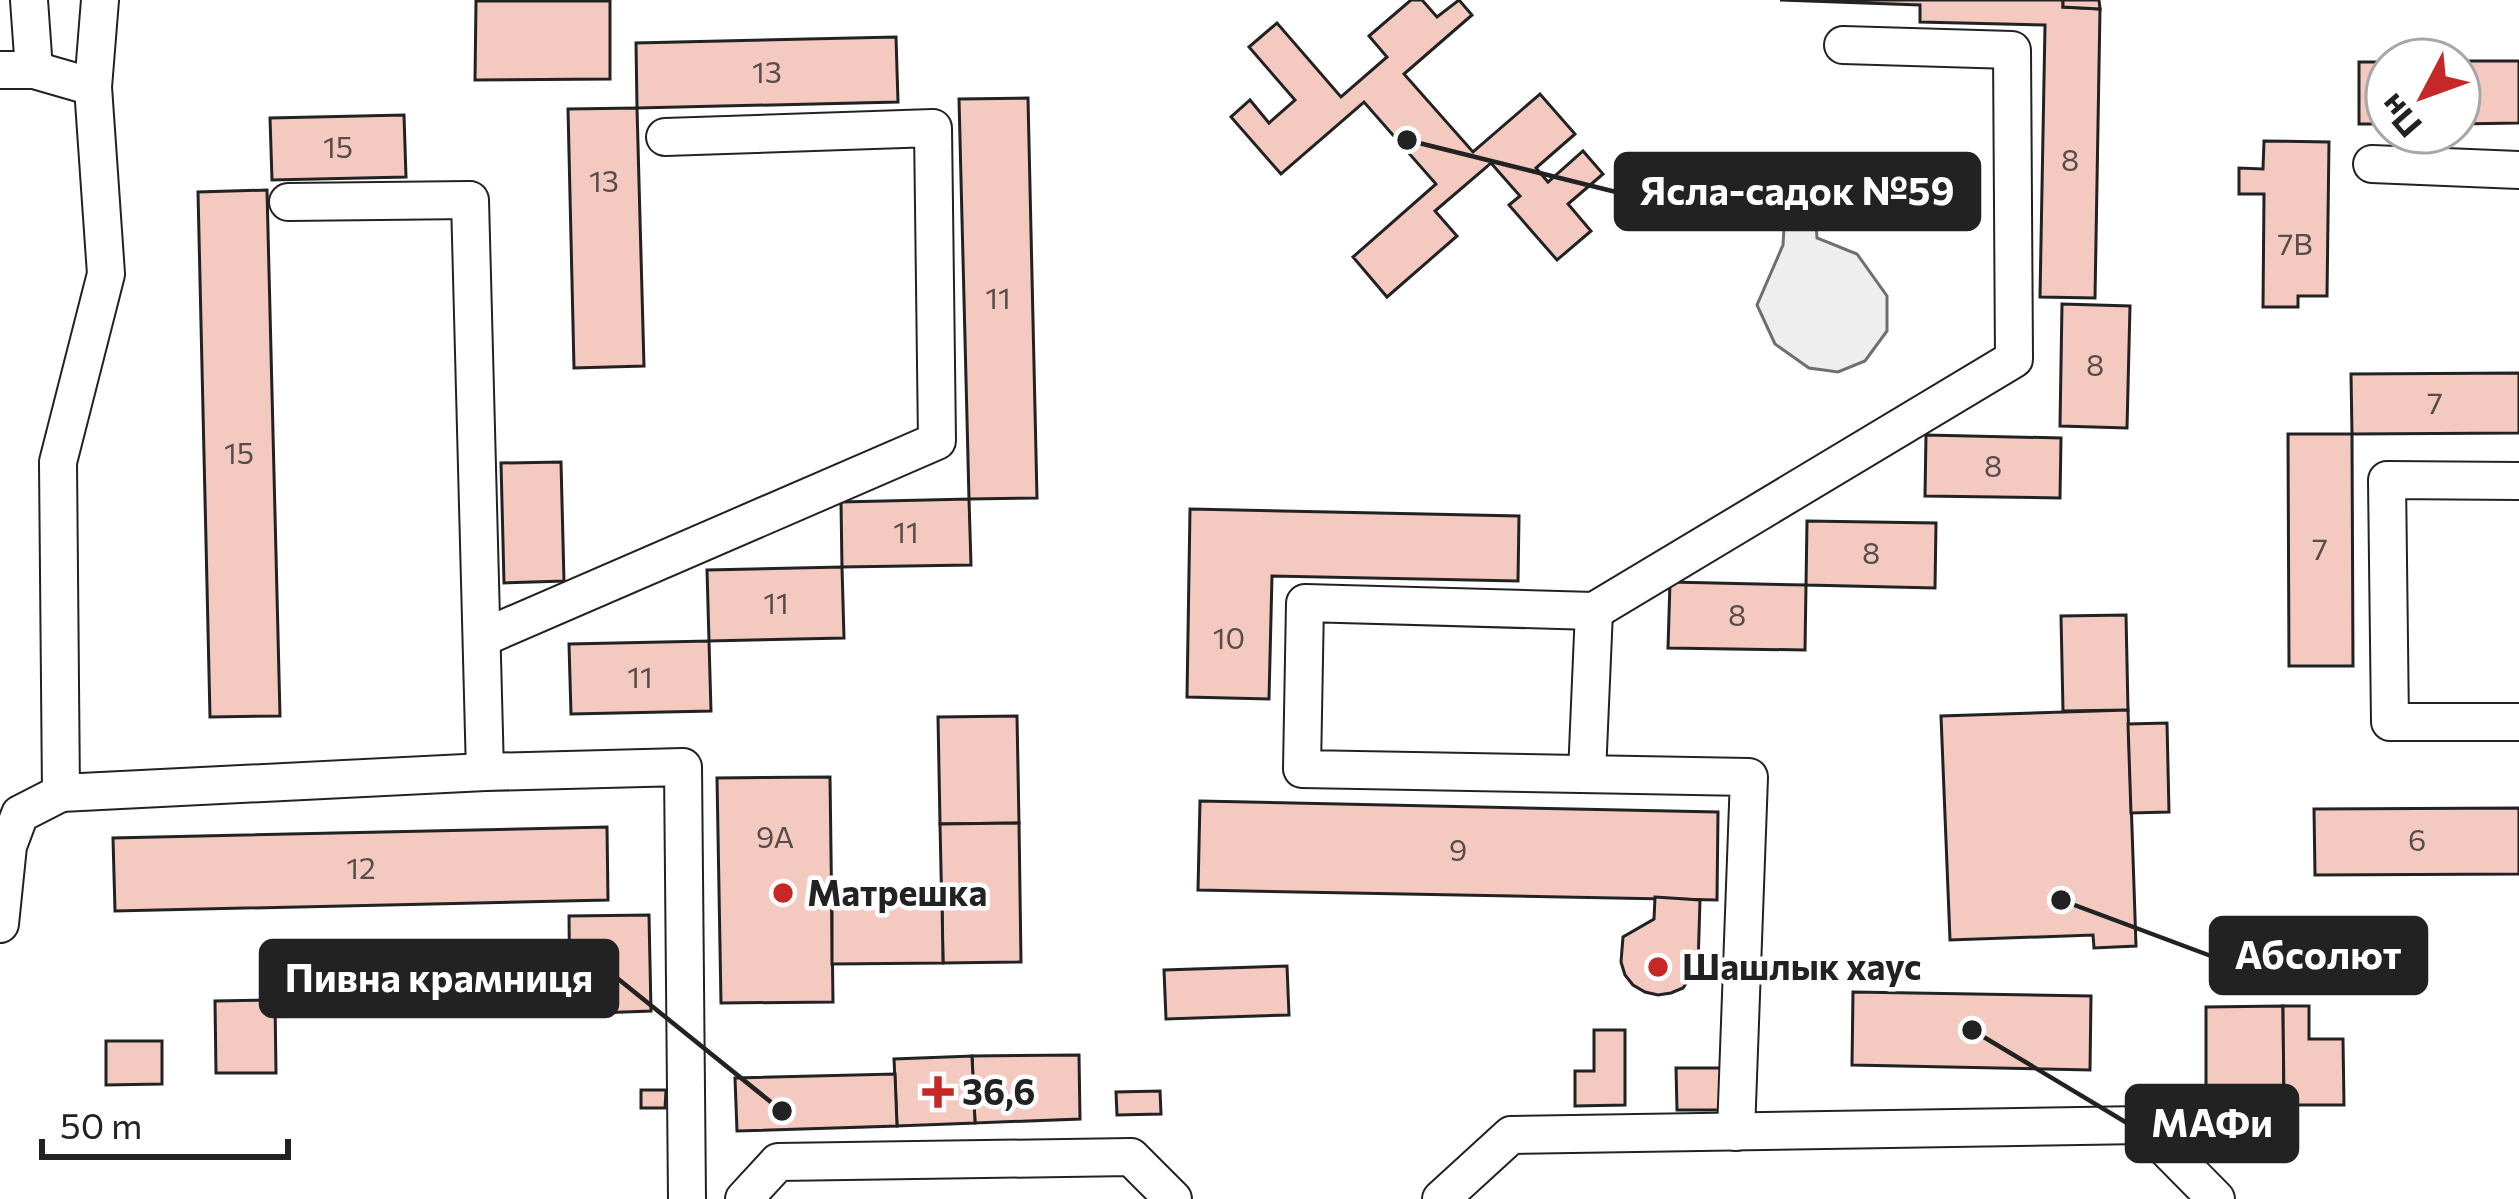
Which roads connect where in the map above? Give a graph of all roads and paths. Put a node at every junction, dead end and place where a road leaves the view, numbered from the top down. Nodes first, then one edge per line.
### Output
1 (29, 0) edge
2 (100, 0) edge
3 (1843, 46) dead end
4 (17, 70) edge
5 (93, 87) junction
6 (664, 137) dead end
7 (2372, 164) dead end
8 (2519, 170) edge
9 (288, 202) dead end
10 (2519, 482) edge
11 (1594, 611) junction
12 (482, 638) junction
13 (2519, 722) edge
14 (485, 772) junction
15 (1587, 774) junction
16 (61, 793) junction
17 (0, 924) edge
18 (1736, 1132) junction
19 (687, 1199) edge
20 (744, 1199) edge
21 (1173, 1199) edge
22 (1441, 1199) edge
23 (2216, 1199) edge

1 - 4 street
2 - 5 street
3 - 11 street
4 - 5 street
5 - 16 street
6 - 12 street
7 - 8 street
9 - 12 street
10 - 13 street
11 - 15 street
11 - 15 street
12 - 14 street
14 - 16 street
14 - 19 street
15 - 18 street
16 - 17 street
18 - 22 street
18 - 23 street
20 - 21 street

